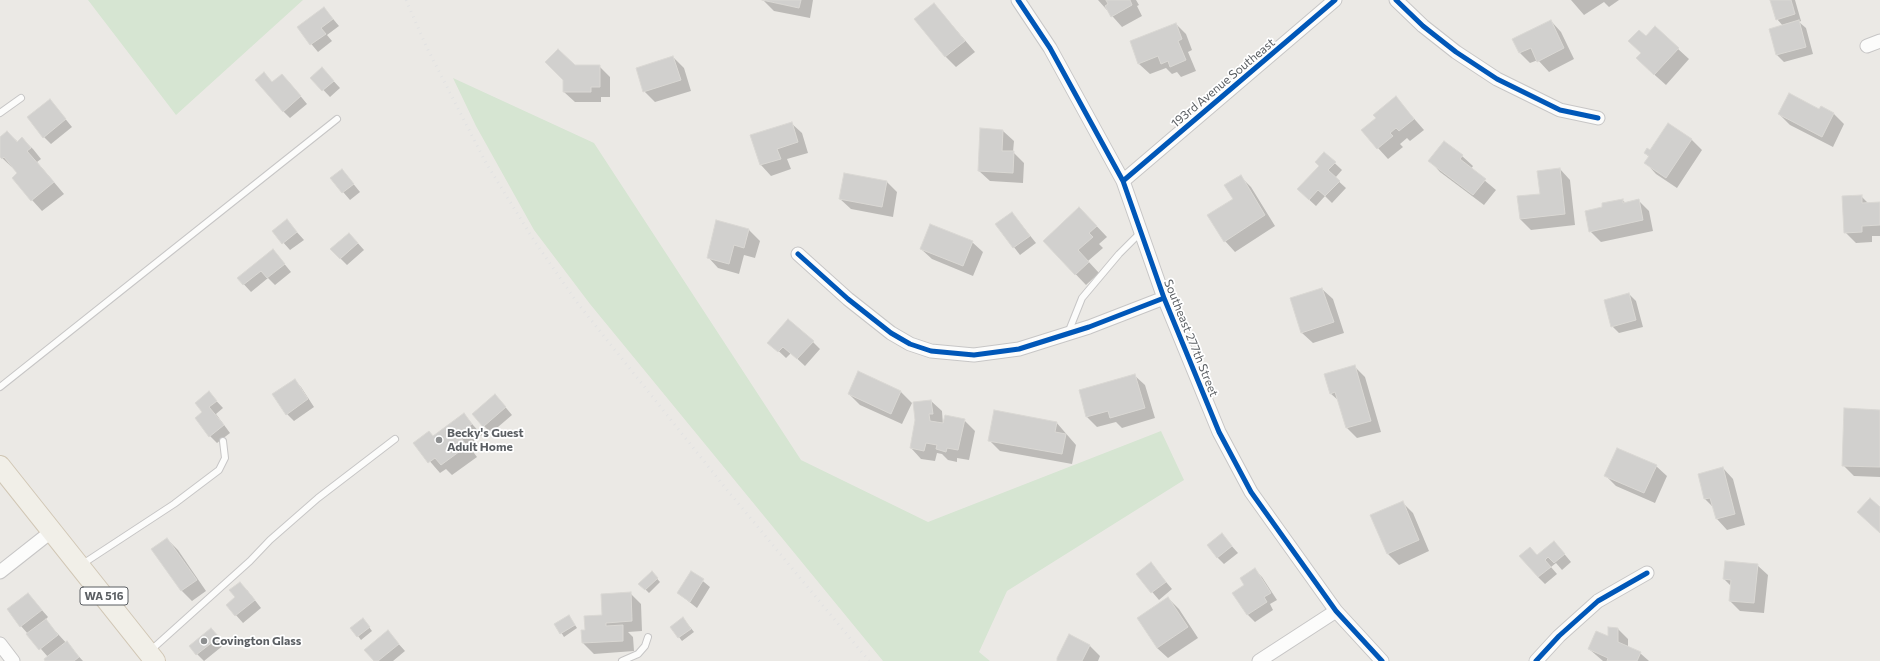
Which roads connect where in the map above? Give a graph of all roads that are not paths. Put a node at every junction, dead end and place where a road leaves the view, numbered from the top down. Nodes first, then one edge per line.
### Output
1 (1018, 0) edge
2 (1335, 0) edge
3 (1396, 0) edge
4 (1880, 41) edge
5 (1867, 46) dead end
6 (21, 98) dead end
7 (0, 113) edge
8 (1598, 118) dead end
9 (337, 119) dead end
10 (1123, 181) junction
11 (1141, 232) junction
12 (798, 254) dead end
13 (1164, 298) junction
14 (1067, 334) junction
15 (0, 387) edge
16 (395, 439) dead end
17 (223, 441) dead end
18 (0, 466) edge
19 (52, 531) junction
20 (80, 566) junction
21 (0, 572) edge
22 (1647, 573) dead end
23 (1336, 611) junction
24 (648, 637) dead end
25 (0, 644) edge
26 (152, 657) edge
27 (13, 661) edge
28 (622, 661) edge
29 (1259, 661) edge
30 (1382, 661) edge
31 (1536, 661) edge

1 - 10 street, Southeast 277th Street
2 - 10 street, 193rd Avenue Southeast
3 - 8 street
4 - 5 street
6 - 7 lane
9 - 15 lane
10 - 11 street, Southeast 277th Street
11 - 13 street, Southeast 277th Street
11 - 14 lane
12 - 14 street
13 - 14 street
13 - 23 street, Southeast 277th Street
16 - 26 lane
17 - 20 lane
18 - 19 main road, WA 516
19 - 20 main road, WA 516
19 - 21 street
20 - 26 main road, WA 516
22 - 31 street
23 - 29 street
23 - 30 street, Southeast 277th Street
24 - 28 lane
25 - 27 street

